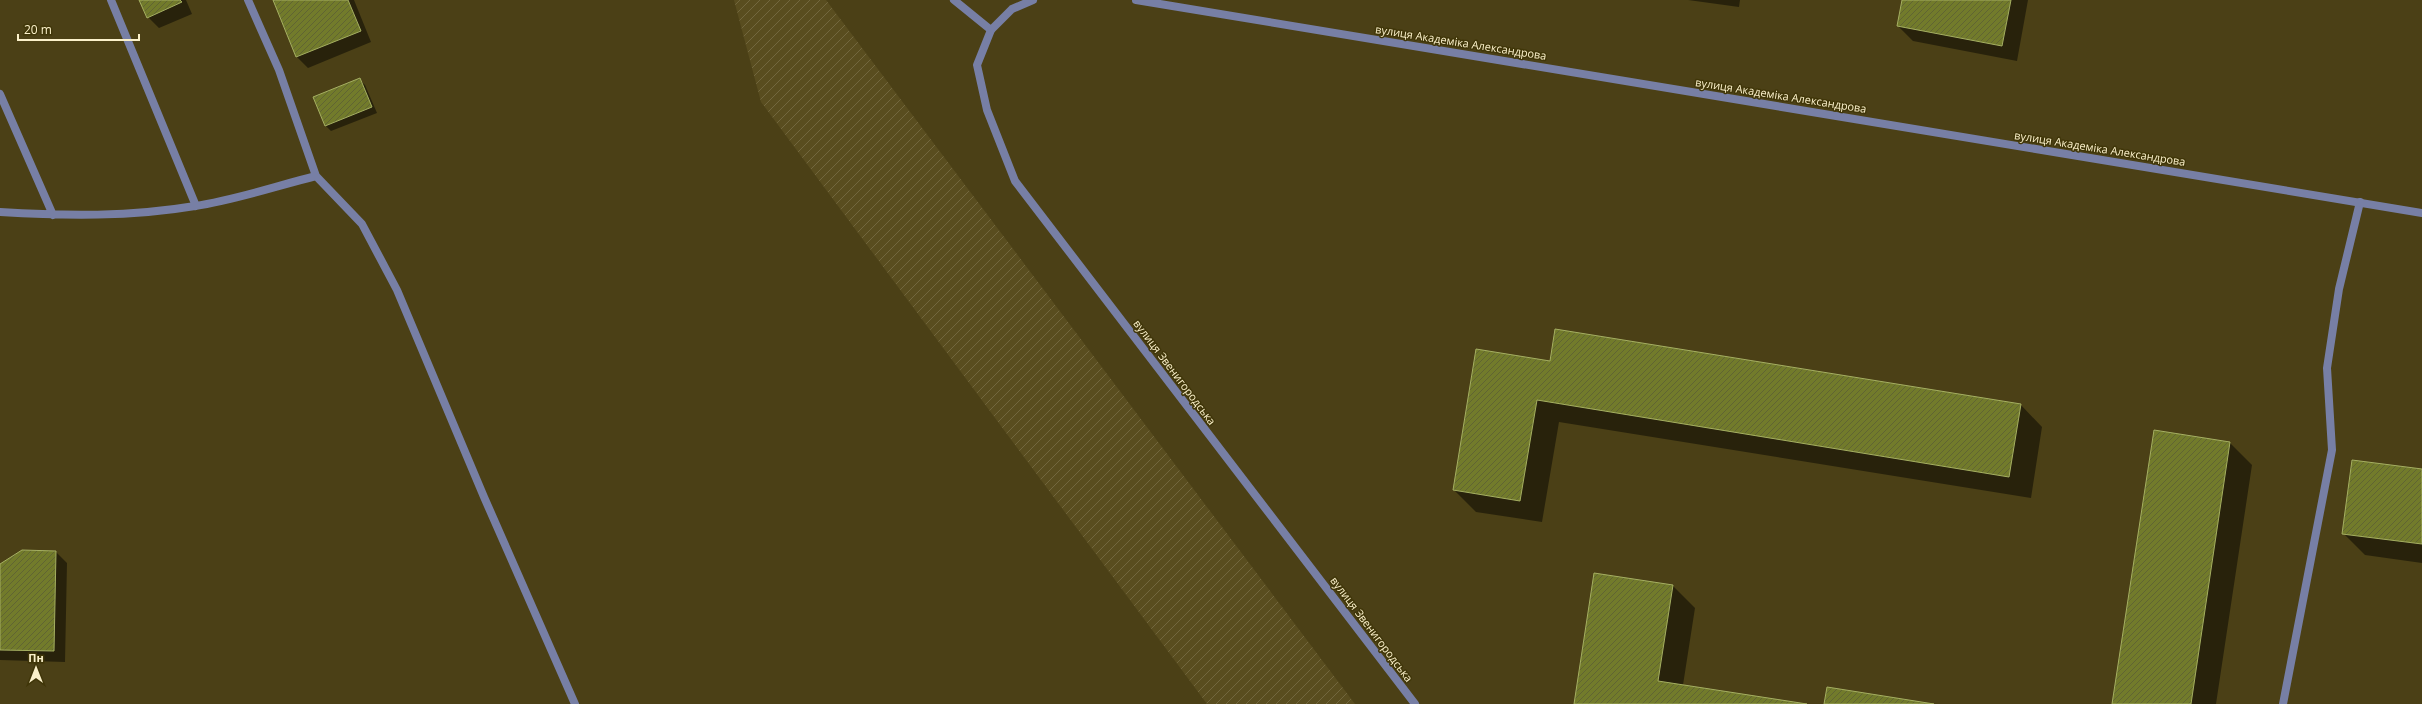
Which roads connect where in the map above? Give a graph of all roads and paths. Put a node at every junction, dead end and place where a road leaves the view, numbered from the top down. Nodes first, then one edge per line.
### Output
1 (111, 0) edge
2 (248, 0) edge
3 (954, 0) edge
4 (1034, 0) edge
5 (1136, 0) edge
6 (991, 30) junction
7 (0, 94) edge
8 (316, 176) junction
9 (2360, 202) junction
10 (196, 206) junction
11 (0, 212) edge
12 (2422, 212) edge
13 (53, 215) junction
14 (575, 704) edge
15 (1415, 704) edge
16 (2283, 704) edge

1 - 10 street
2 - 8 street
3 - 6 street
4 - 6 street
5 - 9 street, вулиця Академіка Александрова
6 - 15 street, вулиця Звенигородська
7 - 13 street
8 - 10 street
8 - 14 street
9 - 12 street, вулиця Академіка Александрова
9 - 16 street
10 - 13 street
11 - 13 street

